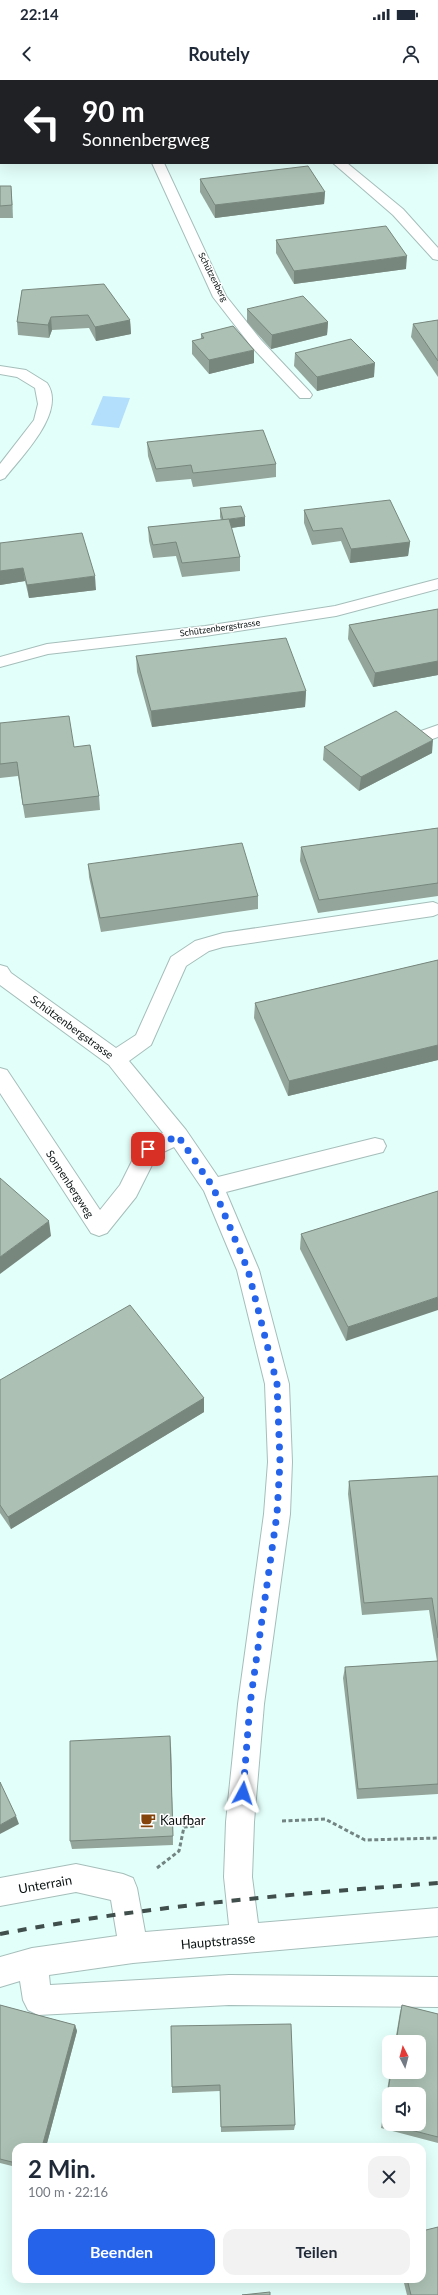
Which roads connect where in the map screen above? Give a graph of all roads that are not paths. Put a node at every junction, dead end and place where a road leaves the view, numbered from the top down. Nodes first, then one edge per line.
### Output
1 (158, 164) edge
2 (340, 164) edge
3 (438, 256) edge
4 (0, 370) edge
5 (305, 395) dead end
6 (0, 475) edge
7 (438, 584) edge
8 (0, 662) edge
9 (433, 909) dead end
10 (0, 972) edge
11 (116, 1059) junction
12 (0, 1076) edge
13 (178, 1136) junction
14 (375, 1146) dead end
15 (213, 1187) junction
16 (0, 1892) edge
17 (438, 1922) edge
18 (245, 1938) junction
19 (134, 1948) junction
20 (32, 1963) junction
21 (0, 1972) edge
22 (438, 1992) edge

1 - 5 street, Schützenberg
2 - 3 street
4 - 6 street
7 - 8 street, Schützenbergstrasse
9 - 11 street
10 - 11 street, Schützenbergstrasse
11 - 13 street, Schützenbergstrasse
12 - 13 street, Sonnenbergweg
13 - 15 street, Schützenbergstrasse
14 - 15 street
15 - 18 street, Schützenbergstrasse
16 - 19 street, Unterrain
17 - 18 street, Hauptstrasse
18 - 19 street, Hauptstrasse
19 - 20 street, Hauptstrasse
20 - 21 street, Hauptstrasse
20 - 22 street

